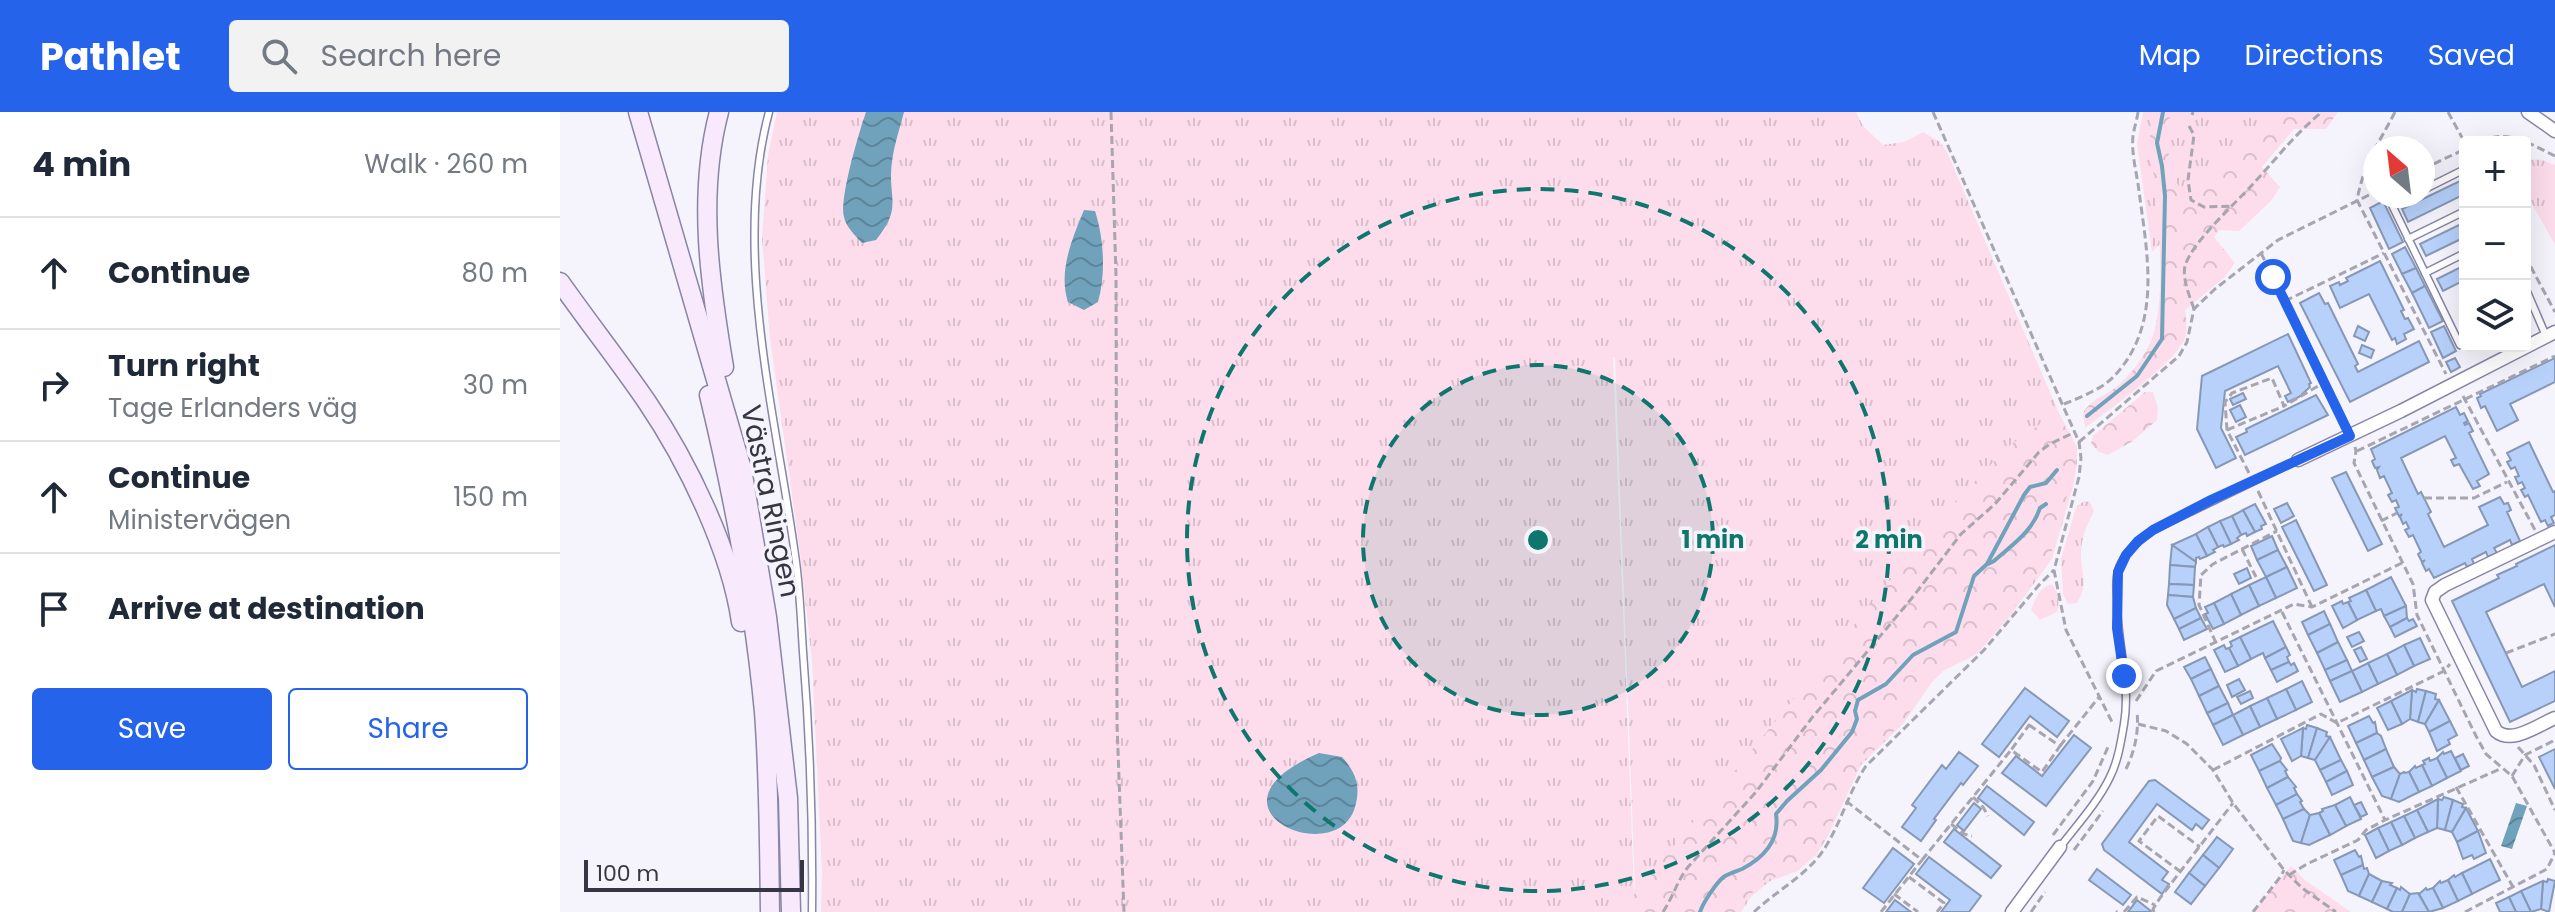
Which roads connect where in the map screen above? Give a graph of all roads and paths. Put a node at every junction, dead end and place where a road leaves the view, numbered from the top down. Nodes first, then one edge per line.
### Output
1 (626, 112) edge
2 (638, 112) edge
3 (719, 112) edge
4 (769, 112) edge
5 (1111, 112) edge
6 (1933, 112) edge
7 (2138, 112) edge
8 (2322, 112) edge
9 (2395, 112) edge
10 (2448, 112) edge
11 (2528, 112) edge
12 (2189, 126) dead end
13 (2555, 131) edge
14 (2461, 136) edge
15 (2531, 144) edge
16 (2459, 152) edge
17 (2555, 156) edge
18 (2435, 163) edge
19 (2459, 172) edge
20 (2435, 184) edge
21 (2363, 197) edge
22 (2357, 200) junction
23 (2233, 206) junction
24 (2393, 208) edge
25 (2459, 214) edge
26 (2408, 239) junction
27 (2261, 253) junction
28 (2384, 253) junction
29 (2459, 256) edge
30 (2531, 267) edge
31 (2425, 273) junction
32 (560, 282) edge
33 (2531, 300) edge
34 (2285, 301) junction
35 (2535, 308) junction
36 (2194, 309) junction
37 (2531, 310) edge
38 (2555, 312) edge
39 (2551, 334) edge
40 (2459, 343) edge
41 (2555, 356) edge
42 (2325, 382) junction
43 (2452, 385) junction
44 (2466, 399) junction
45 (2063, 404) junction
46 (2284, 406) junction
47 (2227, 430) junction
48 (2075, 432) junction
49 (2350, 436) junction
50 (2079, 442) junction
51 (2356, 451) junction
52 (2298, 460) joint
53 (742, 469) junction
54 (2507, 482) junction
55 (2255, 484) junction
56 (2424, 498) dead end
57 (2397, 513) dead end
58 (2381, 521) junction
59 (2277, 531) junction
60 (2555, 532) edge
61 (2540, 539) junction
62 (2242, 549) junction
63 (2402, 563) junction
64 (2054, 570) junction
65 (2256, 577) dead end
66 (2312, 607) junction
67 (2281, 610) junction
68 (2555, 634) edge
69 (2216, 643) junction
70 (2506, 653) dead end
71 (2458, 654) junction
72 (2444, 671) junction
73 (2134, 686) dead end
74 (2099, 697) junction
75 (2136, 701) junction
76 (2555, 718) edge
77 (2113, 722) junction
78 (2125, 722) junction
79 (2337, 723) junction
80 (2138, 724) junction
81 (2113, 731) dead end
82 (2555, 740) edge
83 (2110, 743) dead end
84 (2060, 746) junction
85 (2011, 750) junction
86 (2525, 755) junction
87 (2502, 768) junction
88 (2213, 770) junction
89 (2512, 776) junction
90 (2121, 778) dead end
91 (2456, 787) junction
92 (1973, 797) junction
93 (1846, 801) junction
94 (2109, 801) dead end
95 (2233, 803) junction
96 (769, 810) junction
97 (2555, 810) edge
98 (1988, 816) dead end
99 (2385, 820) junction
100 (1951, 824) junction
101 (1972, 836) dead end
102 (2060, 847) junction
103 (2200, 847) junction
104 (2555, 853) edge
105 (1922, 860) junction
106 (2284, 870) junction
107 (2181, 872) junction
108 (2289, 875) junction
109 (1909, 877) junction
110 (2513, 887) junction
111 (2046, 891) dead end
112 (1894, 894) junction
113 (2155, 905) junction
114 (770, 912) edge
115 (791, 912) edge
116 (812, 912) edge
117 (1124, 912) edge
118 (1663, 912) edge
119 (1754, 912) edge
120 (1881, 912) edge
121 (1918, 912) edge
122 (1937, 912) edge
123 (2012, 912) edge
124 (2031, 912) edge
125 (2124, 912) edge
126 (2154, 912) edge
127 (2253, 912) edge
128 (2336, 912) edge
129 (2465, 912) edge

1 - 96 main road, Västra Ringen
2 - 53 main road, Västra Ringen
3 - 53 main road
4 - 116 lane
5 - 117 path
6 - 45 path
7 - 45 path
8 - 23 path
9 - 22 path
10 - 14 path
11 - 13 street
12 - 23 path
15 - 17 path
16 - 18 path
19 - 20 lane
21 - 22 path
22 - 27 path
22 - 28 path
23 - 36 path
24 - 26 lane
25 - 26 lane
26 - 31 lane
27 - 34 path
27 - 36 path
28 - 34 path
28 - 43 path
29 - 31 lane
30 - 38 path
31 - 40 lane
32 - 96 main road
33 - 35 lane
34 - 42 path
35 - 37 lane
35 - 39 lane
36 - 50 path
39 - 43 street
41 - 44 path
42 - 46 path
42 - 49 path
43 - 44 path
43 - 49 street
44 - 51 path
44 - 54 path
45 - 48 path
46 - 47 path
46 - 47 path
47 - 55 path
48 - 50 path
48 - 118 path
49 - 51 path
49 - 52 street
50 - 64 path
51 - 58 path
52 - 55 lane
53 - 115 main road, Västra Ringen
54 - 56 path
54 - 61 path
55 - 59 path
55 - 78 lane
57 - 58 path
58 - 63 path
59 - 62 path
59 - 66 path
60 - 61 street
61 - 71 street
62 - 65 path
62 - 69 path
63 - 66 path
63 - 72 path
64 - 74 path
64 - 93 path
66 - 67 path
67 - 69 path
67 - 79 path
68 - 70 path
69 - 75 path
71 - 72 path
71 - 76 street
72 - 79 path
72 - 87 path
73 - 75 path
74 - 77 path
74 - 84 path
75 - 80 path
77 - 78 path
77 - 81 path
78 - 102 lane
79 - 88 path
79 - 99 path
80 - 88 path
80 - 90 path
82 - 86 path
83 - 102 path
84 - 85 path
84 - 85 path
85 - 92 path
86 - 89 path
86 - 97 path
87 - 89 path
87 - 91 path
88 - 95 path
89 - 104 path
91 - 99 path
91 - 110 path
92 - 98 path
92 - 100 path
93 - 105 path
93 - 119 path
94 - 102 path
95 - 103 path
95 - 106 path
96 - 114 main road, Västra Ringen
99 - 108 path
100 - 101 path
100 - 105 path
102 - 123 street
103 - 107 path
103 - 107 path
104 - 110 path
105 - 109 path
106 - 108 path
106 - 127 path
107 - 113 path
108 - 128 path
109 - 112 path
109 - 122 path
110 - 129 path
111 - 124 path
112 - 120 path
112 - 121 path
113 - 125 path
113 - 126 path

